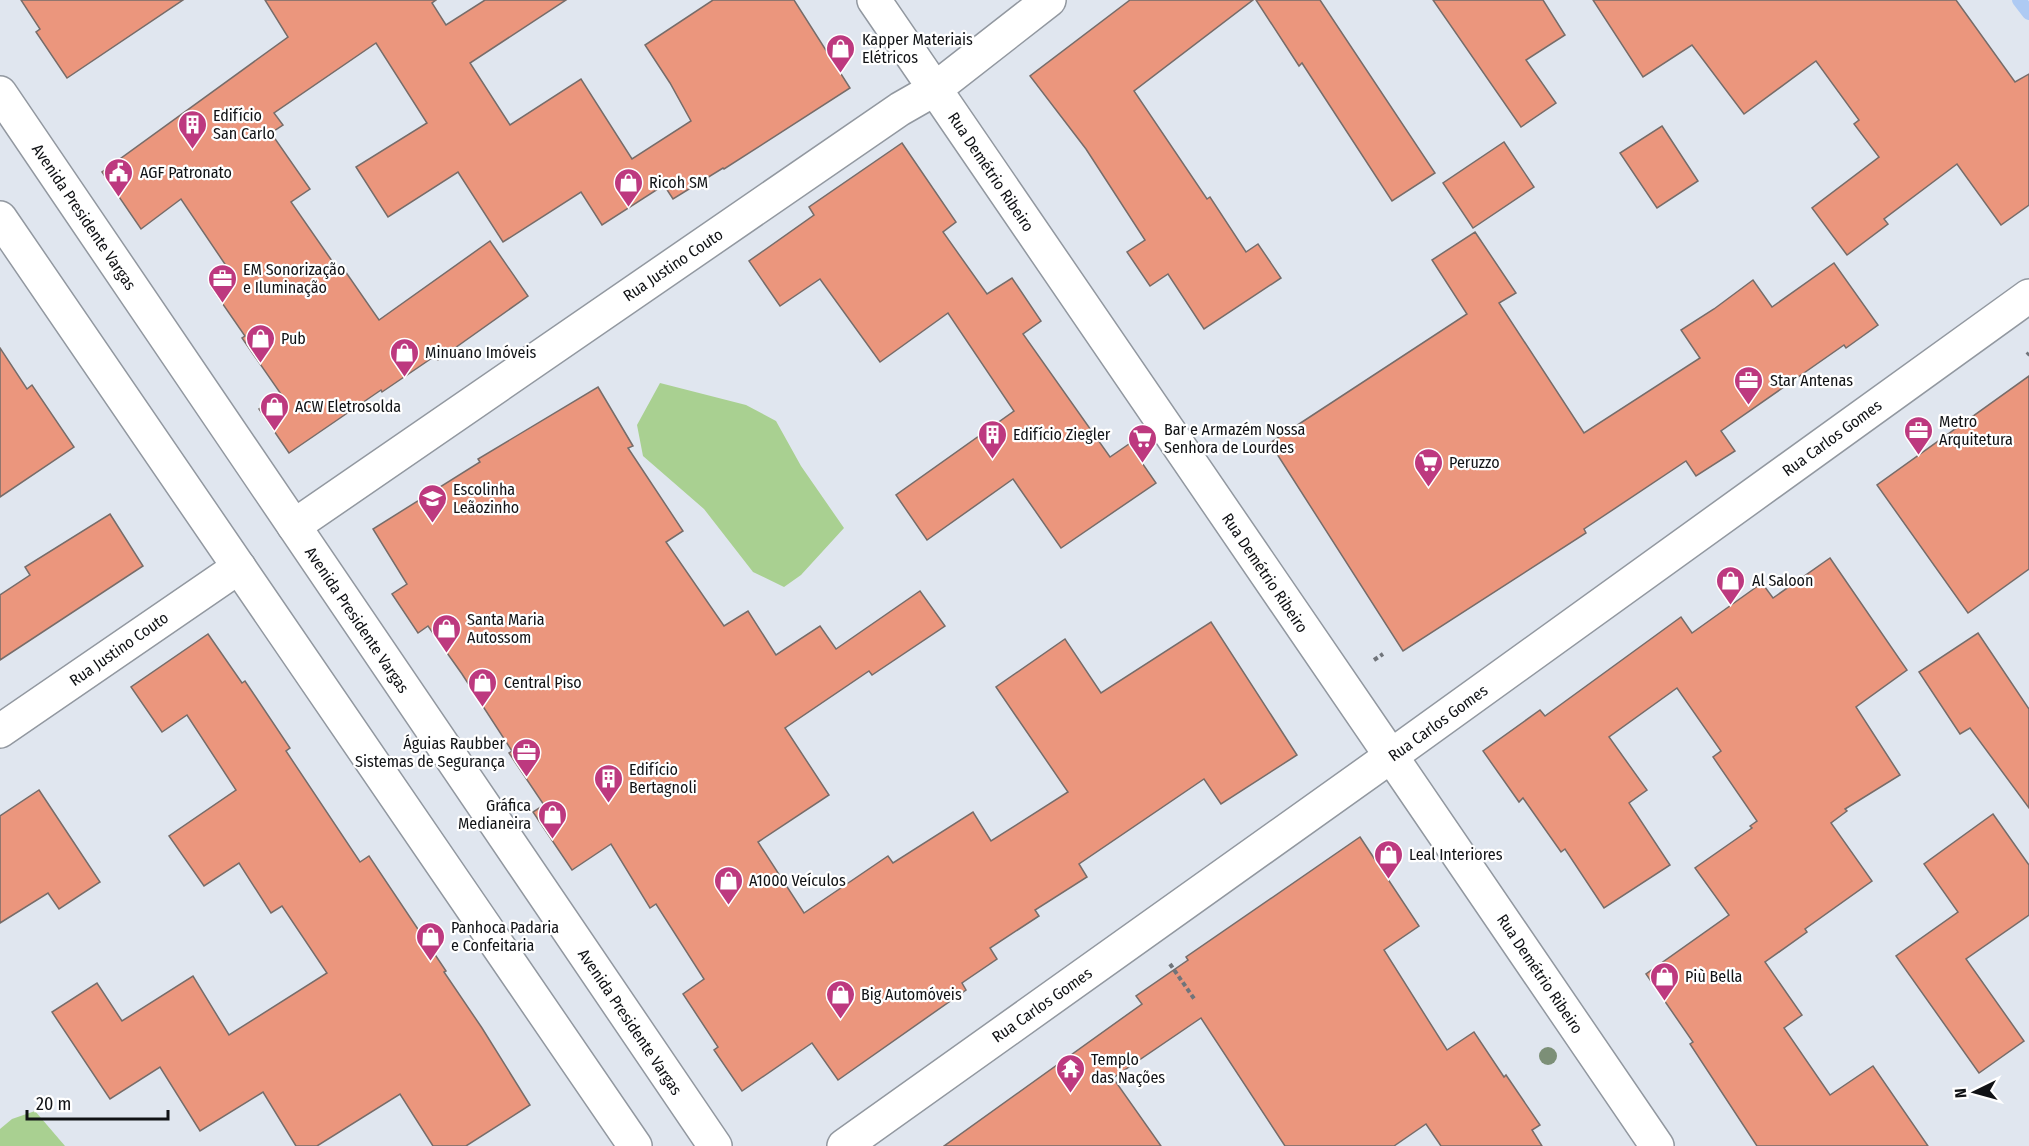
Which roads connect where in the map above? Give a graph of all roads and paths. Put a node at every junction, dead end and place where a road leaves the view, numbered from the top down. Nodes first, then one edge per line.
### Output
1 (874, 0) edge
2 (1049, 0) edge
3 (934, 89) junction
4 (0, 93) edge
5 (0, 218) edge
6 (2029, 296) edge
7 (294, 526) junction
8 (239, 567) junction
9 (0, 731) edge
10 (1391, 756) junction
11 (1167, 960) dead end
12 (1195, 1000) dead end
13 (635, 1146) edge
14 (715, 1146) edge
15 (844, 1146) edge
16 (1657, 1146) edge

1 - 3 street, Rua Demétrio Ribeiro
2 - 3 street, Rua Justino Couto
3 - 7 street, Rua Justino Couto
3 - 10 street, Rua Demétrio Ribeiro
4 - 7 street, Avenida Presidente Vargas
5 - 8 street
6 - 10 street, Rua Carlos Gomes
7 - 14 street, Avenida Presidente Vargas
8 - 9 street, Rua Justino Couto
8 - 13 street
10 - 15 street, Rua Carlos Gomes
10 - 16 street, Rua Demétrio Ribeiro
11 - 12 path

